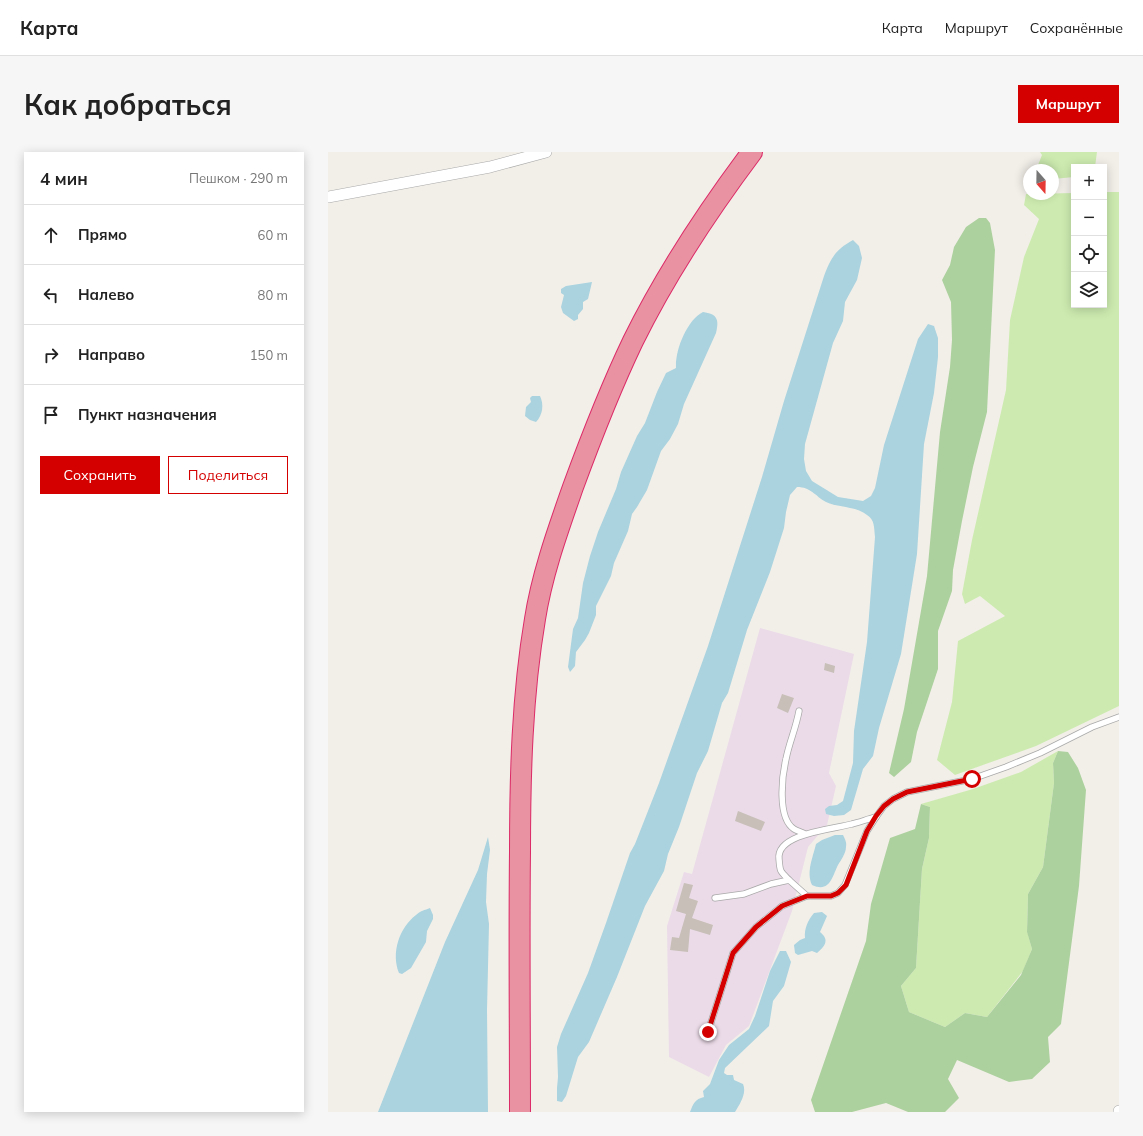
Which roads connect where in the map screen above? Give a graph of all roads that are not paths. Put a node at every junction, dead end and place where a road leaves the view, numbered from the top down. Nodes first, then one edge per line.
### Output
1 (546, 152) edge
2 (752, 152) edge
3 (328, 197) edge
4 (798, 711) dead end
5 (1119, 717) edge
6 (876, 816) junction
7 (805, 834) junction
8 (789, 880) junction
9 (807, 896) junction
10 (715, 898) dead end
11 (708, 1032) dead end
12 (520, 1112) edge

1 - 3 street
2 - 12 highway
4 - 7 lane
5 - 6 lane
6 - 7 lane
6 - 9 lane
7 - 8 lane
8 - 9 lane
8 - 10 lane
9 - 11 lane

